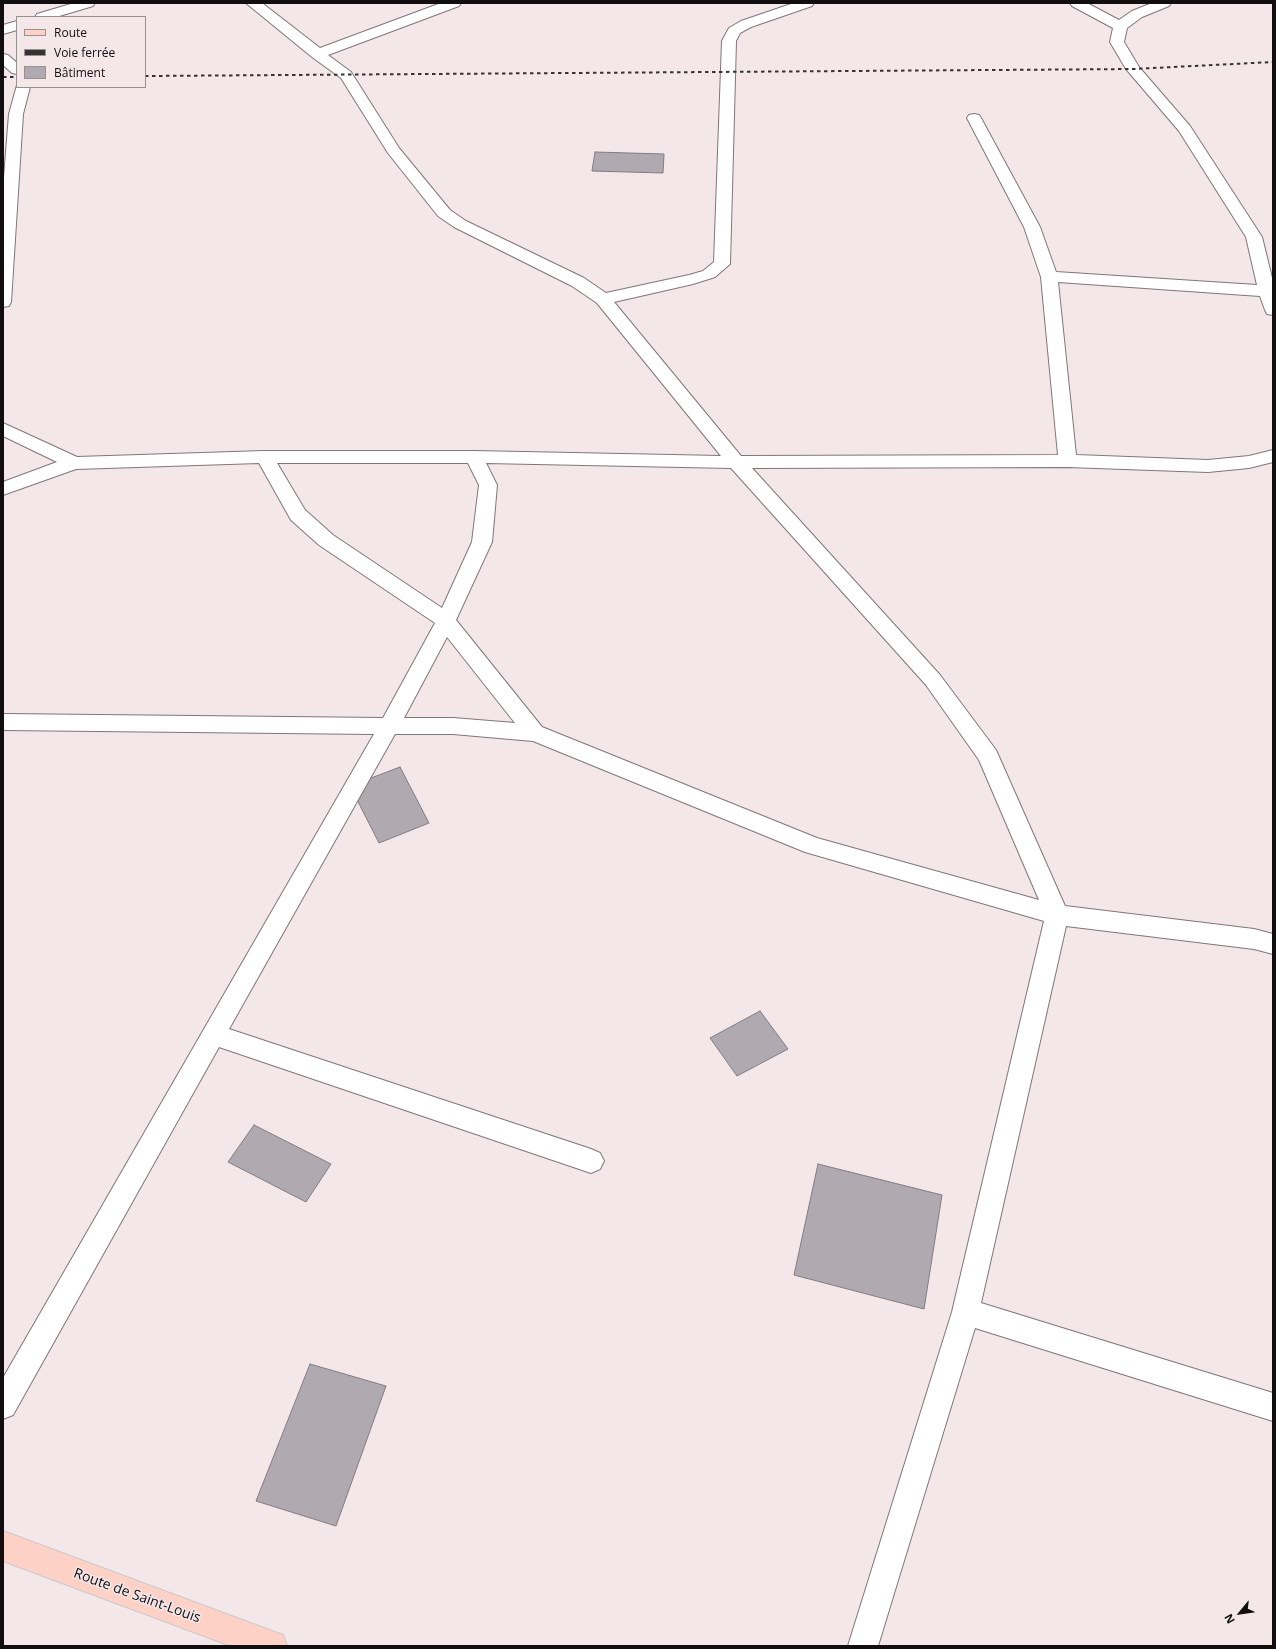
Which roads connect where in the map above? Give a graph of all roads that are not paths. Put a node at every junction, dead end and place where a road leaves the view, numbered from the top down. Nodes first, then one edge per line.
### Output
1 (88, 3) edge
2 (253, 3) edge
3 (454, 3) edge
4 (807, 3) edge
5 (1077, 3) edge
6 (1164, 3) edge
7 (45, 16) edge
8 (16, 25) edge
9 (1120, 26) junction
10 (3, 30) edge
11 (317, 54) junction
12 (3, 58) edge
13 (16, 69) edge
14 (23, 88) edge
15 (974, 118) dead end
16 (1049, 277) junction
17 (1267, 291) junction
18 (602, 299) junction
19 (3, 302) edge
20 (1273, 310) edge
21 (3, 429) edge
22 (1273, 456) edge
23 (264, 457) junction
24 (474, 457) junction
25 (1068, 461) junction
26 (736, 462) junction
27 (74, 463) junction
28 (3, 489) edge
29 (446, 621) junction
30 (3, 722) edge
31 (389, 726) junction
32 (535, 734) junction
33 (1057, 914) junction
34 (1273, 944) edge
35 (214, 1035) junction
36 (591, 1161) dead end
37 (966, 1312) junction
38 (3, 1405) edge
39 (1273, 1407) edge
40 (3, 1546) edge
41 (272, 1646) edge
42 (863, 1646) edge

1 - 7 street
2 - 11 street
3 - 11 street
4 - 18 street
5 - 9 street
6 - 9 street
8 - 10 street
9 - 17 street
11 - 18 street
12 - 13 street
14 - 19 street
15 - 16 street
16 - 17 street
16 - 25 street
17 - 20 street
18 - 26 street
21 - 27 street
22 - 25 street
23 - 24 street
23 - 27 street
23 - 29 street
24 - 26 street
24 - 29 street
25 - 26 street
26 - 33 street
27 - 28 street
29 - 31 street
29 - 32 street
30 - 31 street
31 - 32 street
31 - 35 street
32 - 33 street
33 - 34 street
33 - 37 street
35 - 36 street
35 - 38 street
37 - 39 street
37 - 42 street
40 - 41 main road, Route de Saint-Louis

